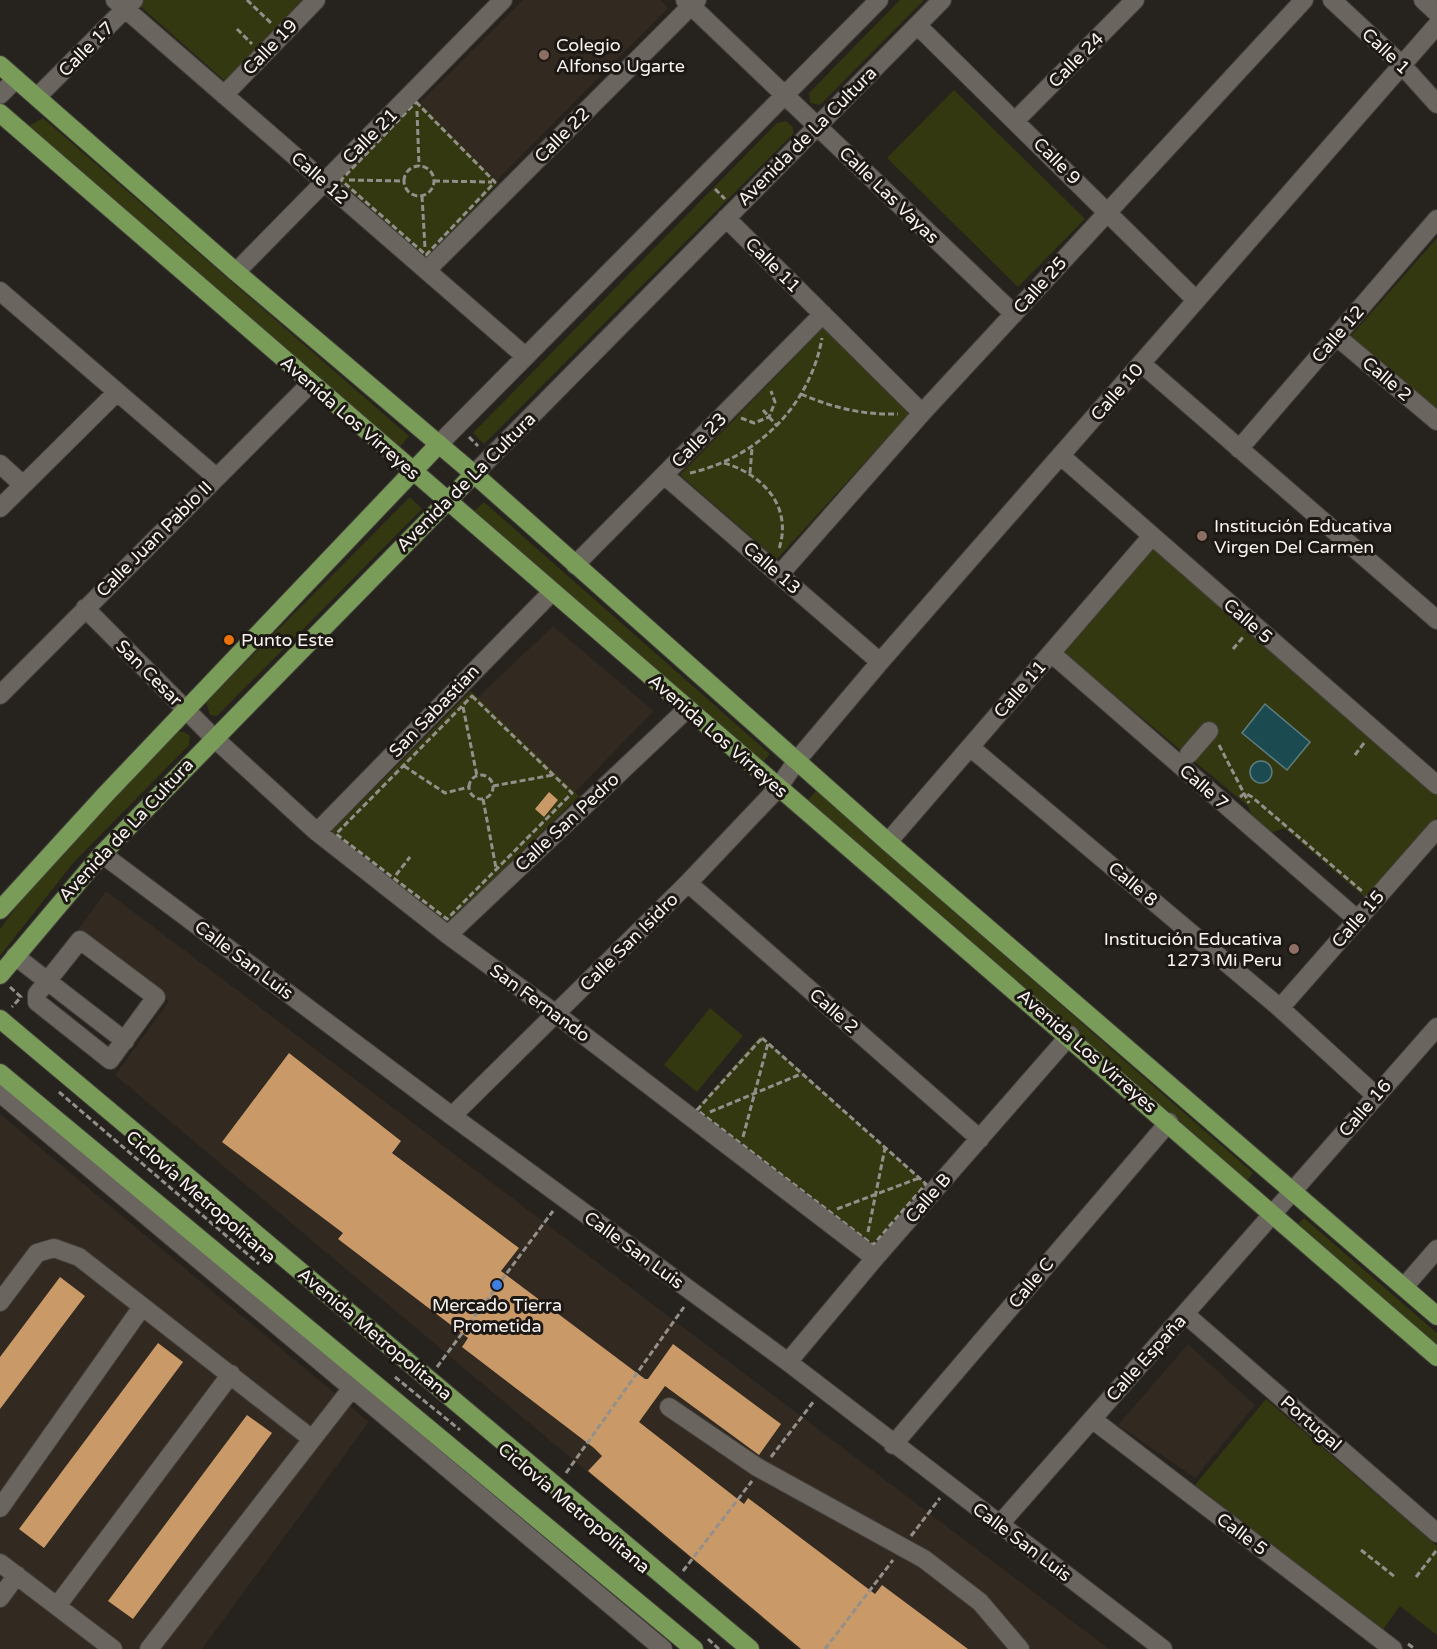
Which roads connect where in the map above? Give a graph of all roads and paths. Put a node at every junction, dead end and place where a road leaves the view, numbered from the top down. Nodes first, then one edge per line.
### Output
1 (247, 0) edge
2 (316, 0) edge
3 (503, 0) edge
4 (879, 0) edge
5 (942, 0) edge
6 (1135, 0) edge
7 (1304, 0) edge
8 (1332, 0) edge
9 (1423, 0) edge
10 (691, 2) edge
11 (125, 3) edge
12 (1437, 13) edge
13 (917, 25) junction
14 (1437, 25) edge
15 (275, 27) dead end
16 (237, 29) dead end
17 (256, 47) dead end
18 (1401, 64) junction
19 (0, 65) edge
20 (16, 80) junction
21 (0, 95) edge
22 (224, 95) junction
23 (784, 96) junction
24 (37, 97) junction
25 (416, 102) junction
26 (1437, 104) edge
27 (0, 113) edge
28 (1017, 120) junction
29 (817, 126) junction
30 (419, 166) junction
31 (703, 178) junction
32 (333, 181) junction
33 (404, 181) junction
34 (434, 181) junction
35 (500, 187) junction
36 (422, 196) junction
37 (1107, 212) junction
38 (730, 213) junction
39 (1437, 219) edge
40 (426, 263) junction
41 (236, 272) junction
42 (0, 291) edge
43 (1195, 299) junction
44 (823, 314) junction
45 (1014, 314) junction
46 (1336, 336) junction
47 (816, 339) dead end
48 (525, 356) junction
49 (1142, 364) junction
50 (310, 384) junction
51 (768, 387) dead end
52 (117, 392) junction
53 (801, 394) junction
54 (897, 405) dead end
55 (746, 410) dead end
56 (763, 410) dead end
57 (914, 413) junction
58 (769, 417) junction
59 (1437, 421) edge
60 (898, 422) dead end
61 (777, 426) junction
62 (469, 437) dead end
63 (439, 444) junction
64 (752, 447) junction
65 (1239, 449) junction
66 (482, 450) dead end
67 (1061, 456) junction
68 (723, 463) junction
69 (0, 464) edge
70 (690, 466) dead end
71 (413, 472) junction
72 (750, 472) junction
73 (474, 474) junction
74 (664, 475) junction
75 (216, 477) junction
76 (23, 484) junction
77 (447, 501) junction
78 (0, 508) edge
79 (1152, 536) junction
80 (784, 548) dead end
81 (575, 565) junction
82 (780, 574) junction
83 (552, 592) junction
84 (85, 608) junction
85 (1437, 620) edge
86 (1247, 632) dead end
87 (1233, 649) dead end
88 (1051, 653) junction
89 (880, 662) junction
90 (0, 695) edge
91 (463, 705) junction
92 (687, 709) junction
93 (187, 711) junction
94 (1209, 732) joint
95 (213, 737) junction
96 (1369, 737) dead end
97 (970, 747) junction
98 (1189, 754) dead end
99 (1355, 754) dead end
100 (798, 759) junction
101 (404, 765) junction
102 (554, 775) junction
103 (477, 776) junction
104 (1437, 785) edge
105 (493, 786) junction
106 (469, 788) junction
107 (778, 788) junction
108 (1245, 793) junction
109 (483, 799) junction
110 (1252, 811) dead end
111 (1285, 825) junction
112 (1277, 828) dead end
113 (1437, 829) edge
114 (317, 832) junction
115 (888, 842) junction
116 (102, 854) junction
117 (410, 857) dead end
118 (496, 869) junction
119 (394, 878) junction
120 (688, 884) junction
121 (1367, 896) dead end
122 (0, 910) edge
123 (1358, 920) junction
124 (448, 935) junction
125 (15, 956) junction
126 (5, 981) edge
127 (47, 981) junction
128 (1280, 1008) junction
129 (6, 1014) edge
130 (556, 1014) junction
131 (1437, 1027) edge
132 (1070, 1035) junction
133 (125, 1041) junction
134 (768, 1043) junction
135 (0, 1073) edge
136 (801, 1073) junction
137 (55, 1089) dead end
138 (0, 1093) edge
139 (755, 1093) junction
140 (1376, 1095) junction
141 (452, 1116) junction
142 (698, 1116) junction
143 (1168, 1122) junction
144 (980, 1139) junction
145 (741, 1143) dead end
146 (885, 1148) junction
147 (919, 1178) junction
148 (926, 1184) dead end
149 (1295, 1191) junction
150 (876, 1195) junction
151 (563, 1198) junction
152 (830, 1212) dead end
153 (1274, 1214) junction
154 (866, 1240) dead end
155 (1437, 1250) edge
156 (874, 1258) junction
157 (261, 1266) dead end
158 (1404, 1287) junction
159 (694, 1293) junction
160 (0, 1302) edge
161 (142, 1307) junction
162 (1185, 1314) junction
163 (1437, 1316) edge
164 (1437, 1357) edge
165 (788, 1362) junction
166 (389, 1372) dead end
167 (231, 1374) junction
168 (428, 1378) junction
169 (352, 1388) junction
170 (823, 1390) junction
171 (669, 1407) dead end
172 (1092, 1419) junction
173 (463, 1432) dead end
174 (312, 1439) junction
175 (893, 1445) junction
176 (761, 1469) junction
177 (556, 1486) junction
178 (948, 1487) junction
179 (0, 1508) edge
180 (999, 1526) junction
181 (1436, 1542) edge
182 (902, 1547) junction
183 (1361, 1550) dead end
184 (0, 1563) edge
185 (16, 1575) junction
186 (1395, 1577) dead end
187 (1416, 1577) dead end
188 (673, 1584) junction
189 (0, 1598) edge
190 (57, 1606) junction
191 (698, 1642) edge
192 (113, 1649) edge
193 (149, 1649) edge
194 (663, 1649) edge
195 (719, 1649) edge
196 (750, 1649) edge
197 (825, 1649) edge
198 (1020, 1649) edge
199 (1163, 1649) edge
200 (1393, 1649) edge

1 - 15 path
2 - 22 street, Calle 19
3 - 32 street, Calle 21
4 - 23 street, Avenida de La Cultura
5 - 13 street, Avenida de La Cultura
6 - 28 street, Calle 24
7 - 37 street, Calle 25
8 - 18 street, Calle 1
9 - 12 street
10 - 23 street, Calle Las Vayas
10 - 35 street, Calle 22
11 - 22 street, Calle 12
11 - 24 street, Calle 17
13 - 28 street, Calle 9
13 - 29 street, Avenida de La Cultura
14 - 18 street, Calle 10
16 - 17 path
18 - 26 street, Calle 1
18 - 43 street, Calle 10
19 - 20 main road, Avenida Los Virreyes
20 - 21 street
20 - 24 main road, Avenida Los Virreyes
22 - 32 street, Calle 12
23 - 29 street, Calle Las Vayas
23 - 31 street, Avenida de La Cultura
24 - 41 main road, Avenida Los Virreyes
25 - 30 path
25 - 32 path
25 - 35 path
27 - 50 main road, Avenida Los Virreyes
28 - 37 street, Calle 9
29 - 38 street, Avenida de La Cultura
29 - 45 street, Calle Las Vayas
30 - 33 path
30 - 34 path
31 - 38 path
31 - 48 street, Avenida de La Cultura
32 - 33 path
32 - 40 street, Calle 12
32 - 40 path
32 - 41 street, Calle 21
33 - 36 path
34 - 35 path
34 - 36 path
35 - 40 street, Calle 22
35 - 40 path
36 - 40 path
37 - 43 street, Calle 9
37 - 45 street, Calle 25
38 - 44 street, Calle 11
38 - 73 street, Avenida de La Cultura
39 - 46 street, Calle 12
40 - 48 street, Calle 12
41 - 63 main road, Avenida Los Virreyes
42 - 52 street
43 - 49 street, Calle 10
44 - 57 street, Calle 11
44 - 74 street, Calle 23
45 - 57 street, Calle 25
46 - 59 street, Calle 2
46 - 65 street, Calle 12
47 - 53 path
48 - 63 street, Avenida de La Cultura
49 - 65 street
49 - 67 street, Calle 10
50 - 71 main road, Avenida Los Virreyes
50 - 75 street, Calle Juan Pablo II
51 - 58 path
52 - 75 street
52 - 76 street
53 - 57 path
53 - 61 path
54 - 57 path
55 - 58 path
56 - 58 path
57 - 60 path
57 - 82 street, Calle 25
58 - 61 path
61 - 64 path
62 - 66 path
63 - 71 main road, Avenida de La Cultura
63 - 73 main road, Avenida Los Virreyes
64 - 68 path
64 - 72 path
65 - 85 street
67 - 79 street, Calle 5
67 - 89 street, Calle 10
68 - 70 path
68 - 72 path
69 - 76 street
71 - 77 main road, Avenida Los Virreyes
71 - 93 main road, Avenida de La Cultura
72 - 80 path
73 - 77 main road, Avenida de La Cultura
73 - 81 main road, Avenida Los Virreyes
74 - 81 street, Calle 23
74 - 82 street, Calle 13
75 - 84 street, Calle Juan Pablo II
76 - 78 street
77 - 83 main road, Avenida Los Virreyes
77 - 95 main road, Avenida de La Cultura
79 - 88 street, Calle 11
79 - 104 street, Calle 5
81 - 100 main road, Avenida Los Virreyes
82 - 89 street, Calle 13
83 - 92 main road, Avenida Los Virreyes
83 - 114 street, San Sabastian
84 - 90 street, Calle Juan Pablo II
84 - 93 street, San Cesar
86 - 87 path
88 - 97 street, Calle 11
88 - 123 street, Calle 7
89 - 100 street, Calle 10
91 - 101 path
91 - 102 path
91 - 103 path
92 - 107 main road, Avenida Los Virreyes
92 - 124 street, Calle San Pedro
93 - 95 street, San Cesar
93 - 122 main road, Avenida de La Cultura
94 - 98 street
94 - 108 path
95 - 114 street, San Fernando
95 - 116 main road, Avenida de La Cultura
96 - 99 path
97 - 115 street, Calle 11
97 - 128 street, Calle 8
100 - 107 street, Calle San Isidro
100 - 115 main road, Avenida Los Virreyes
101 - 106 path
101 - 119 path
102 - 105 path
102 - 118 path
103 - 105 path
103 - 106 path
105 - 109 path
106 - 109 path
107 - 120 street, Calle San Isidro
107 - 132 main road, Avenida Los Virreyes
108 - 110 path
108 - 111 path
109 - 118 path
111 - 112 path
111 - 121 path
113 - 123 street, Calle 15
114 - 124 street, San Fernando
115 - 149 main road, Avenida Los Virreyes
116 - 125 main road, Avenida de La Cultura
116 - 141 street, Calle San Luis
117 - 119 path
118 - 119 path
120 - 130 street, Calle San Isidro
120 - 144 street, Calle 2
123 - 128 street, Calle 15
124 - 130 street, San Fernando
125 - 126 main road, Avenida de La Cultura
125 - 127 street
126 - 129 path
127 - 133 street
127 - 133 street
127 - 133 street
128 - 140 street, Calle 8
129 - 168 main road, Avenida Metropolitana
130 - 141 street, Calle San Isidro
130 - 142 street, San Fernando
131 - 140 street, Calle 16
132 - 143 main road, Avenida Los Virreyes
132 - 144 street, Calle B
134 - 136 path
134 - 139 path
134 - 142 path
135 - 191 main road
136 - 139 path
136 - 146 path
137 - 157 path, Ciclovía Metropolitana
138 - 169 street
139 - 142 path
139 - 145 path
140 - 149 street, Calle 16
141 - 151 street, Calle San Luis
142 - 156 street, San Fernando
143 - 153 main road, Avenida Los Virreyes
143 - 175 street, Calle C
144 - 156 street, Calle B
146 - 147 path
146 - 150 path
147 - 148 path
147 - 150 path
149 - 153 street, Calle España
149 - 158 main road, Avenida Los Virreyes
150 - 152 path
150 - 154 path
151 - 159 street, Calle San Luis
151 - 168 path
153 - 162 street, Calle España
153 - 164 main road, Avenida Los Virreyes
155 - 158 street
156 - 165 street, Calle B
158 - 163 main road, Avenida Los Virreyes
159 - 165 street, Calle San Luis
159 - 177 path
160 - 161 street
161 - 167 street
161 - 179 street
162 - 172 street, Calle España
162 - 181 street, Portugal
165 - 170 street, Calle San Luis
166 - 173 path
167 - 174 street
167 - 190 street
168 - 177 main road, Avenida Metropolitana
169 - 174 street
169 - 194 street
170 - 175 street, Calle San Luis
170 - 176 path
171 - 176 street
172 - 180 street, Calle España
172 - 200 street, Calle 5
174 - 193 street
175 - 178 street, Calle San Luis
176 - 182 street
176 - 188 path
177 - 188 main road, Avenida Metropolitana
178 - 180 street, Calle San Luis
178 - 182 path
180 - 199 street, Calle San Luis
181 - 187 path
182 - 197 path
182 - 198 street
183 - 186 path
184 - 185 street
185 - 189 street
185 - 190 street
188 - 196 main road, Avenida Metropolitana
190 - 192 street
191 - 195 path

